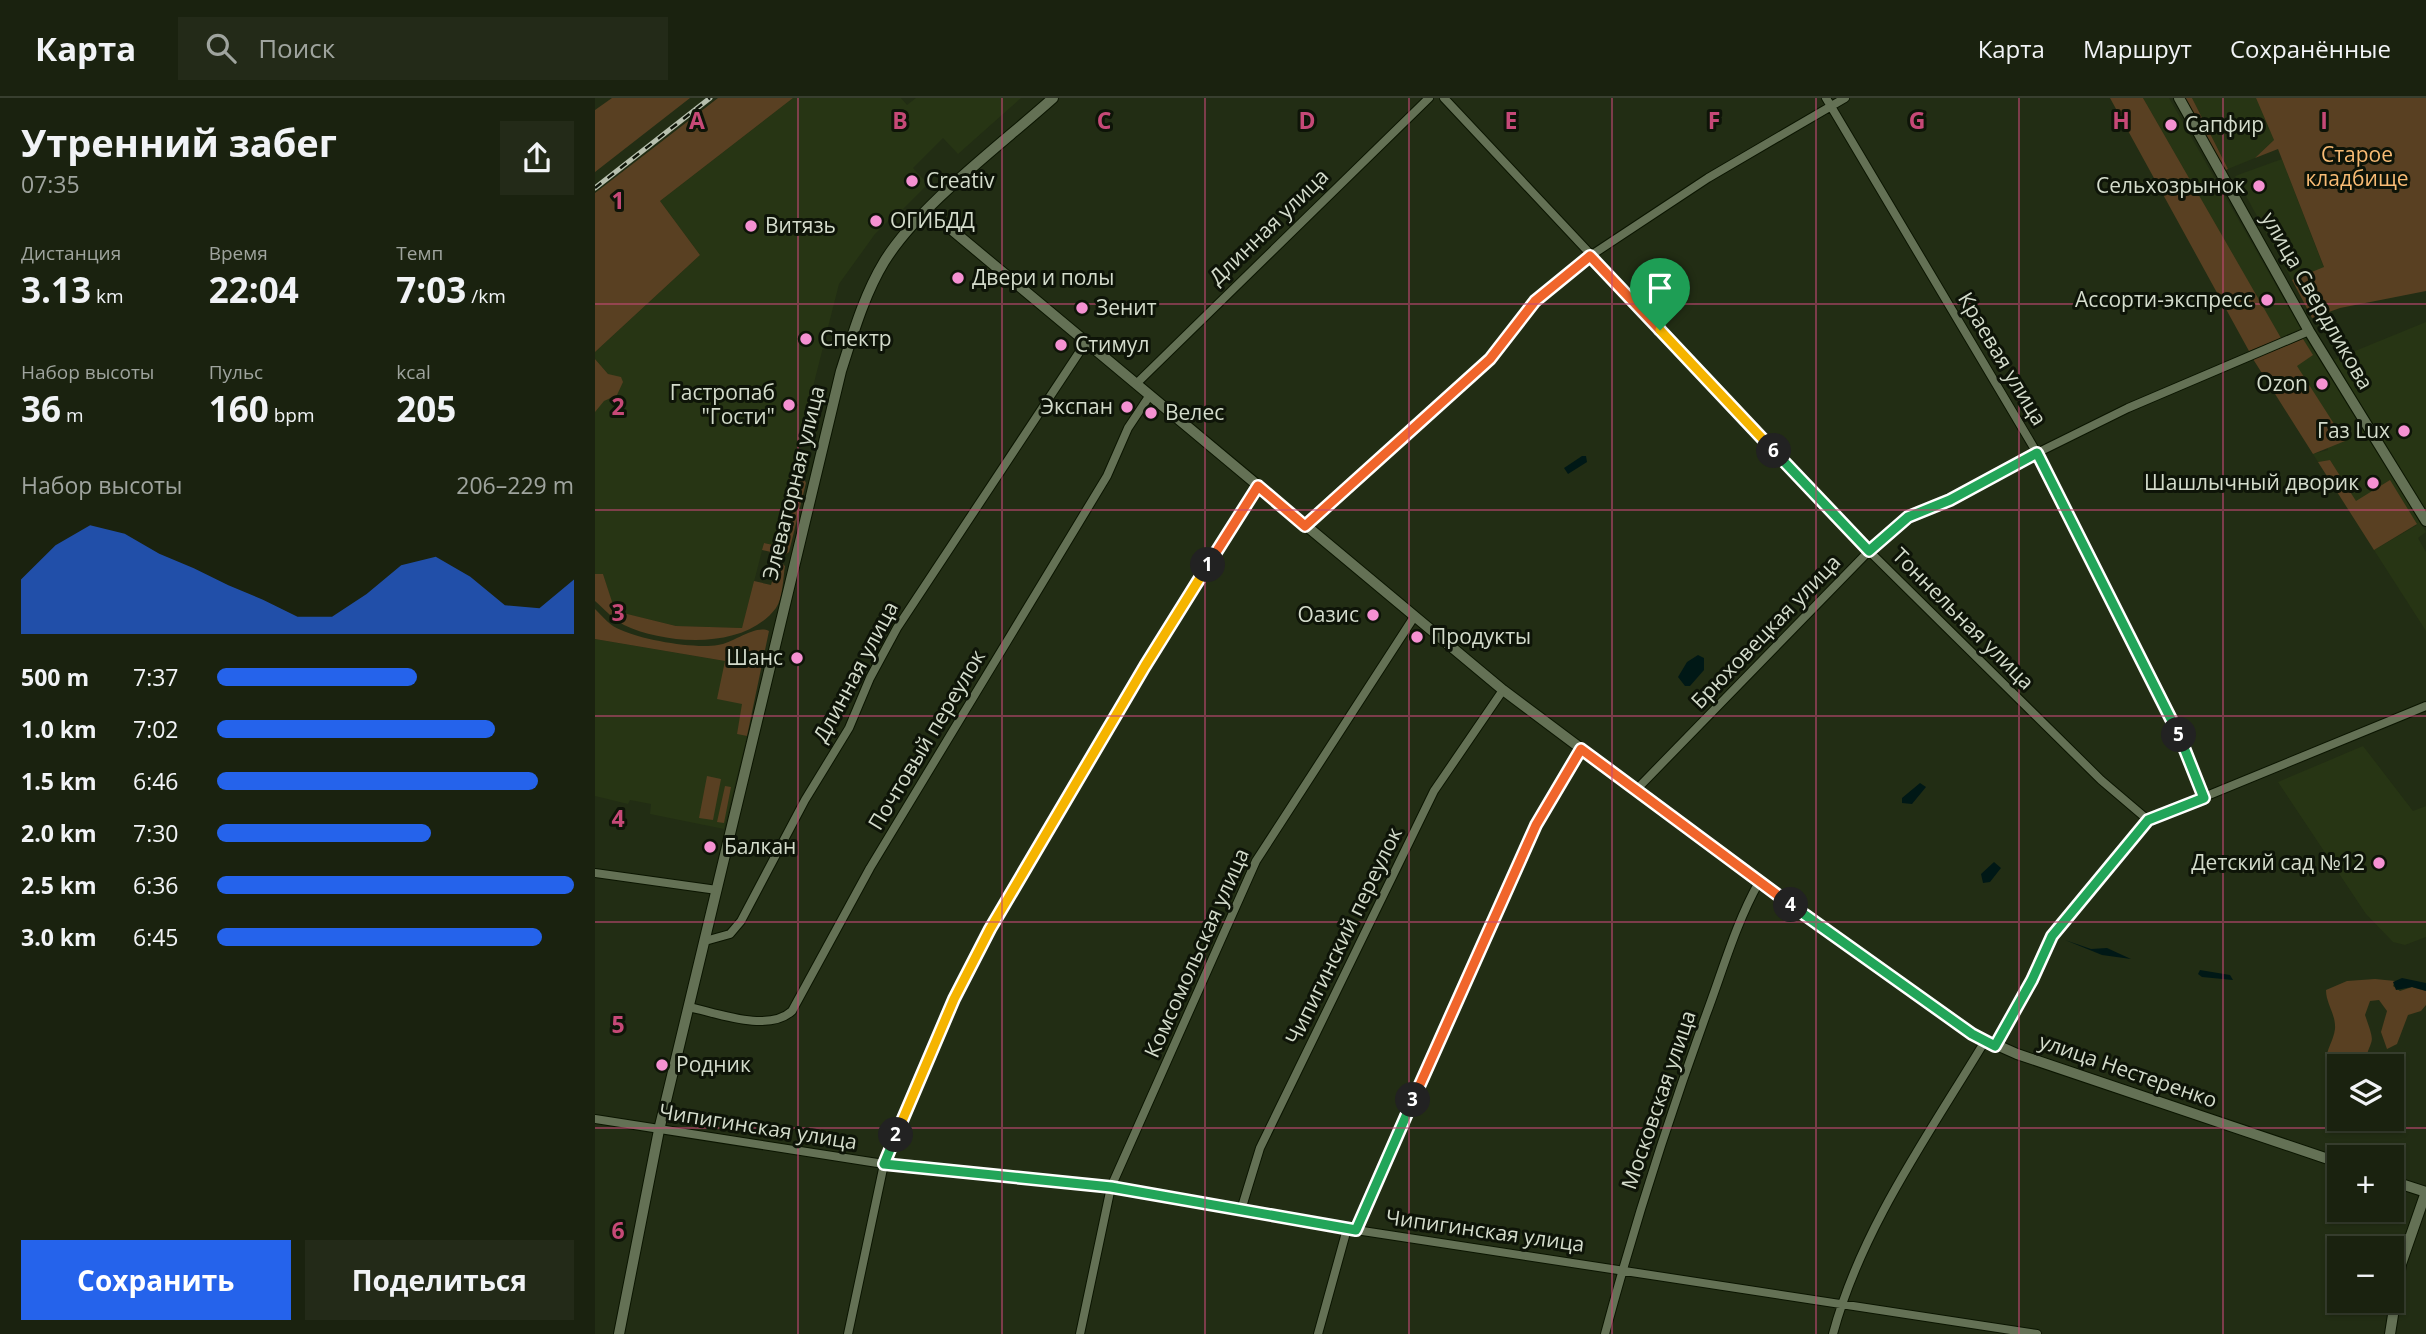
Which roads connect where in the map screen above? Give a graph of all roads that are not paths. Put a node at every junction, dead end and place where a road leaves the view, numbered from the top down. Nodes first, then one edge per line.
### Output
1 (1053, 98) edge
2 (1429, 98) edge
3 (1444, 98) edge
4 (1845, 98) edge
5 (2179, 98) edge
6 (1829, 102) edge
7 (928, 210) junction
8 (1590, 256) junction
9 (2309, 331) junction
10 (1086, 342) junction
11 (1136, 384) junction
12 (1150, 395) junction
13 (2037, 453) junction
14 (1258, 486) junction
15 (2426, 521) edge
16 (1305, 526) junction
17 (1869, 551) junction
18 (1414, 617) junction
19 (1503, 690) junction
20 (2426, 706) edge
21 (1581, 749) junction
22 (1636, 790) junction
23 (2204, 798) junction
24 (2148, 820) junction
25 (595, 873) edge
26 (1759, 882) junction
27 (717, 890) junction
28 (704, 945) junction
29 (689, 1007) junction
30 (1990, 1043) junction
31 (595, 1119) edge
32 (659, 1130) junction
33 (2327, 1159) edge
34 (884, 1164) junction
35 (2404, 1185) edge
36 (1111, 1187) junction
37 (2426, 1192) edge
38 (1241, 1210) junction
39 (1352, 1229) junction
40 (1622, 1269) junction
41 (1840, 1306) junction
42 (619, 1334) edge
43 (848, 1334) edge
44 (1080, 1334) edge
45 (1318, 1334) edge
46 (1605, 1334) edge
47 (1833, 1334) edge
48 (2037, 1334) edge
49 (2390, 1334) edge

1 - 7 street, Элеваторная улица
2 - 11 street, Длинная улица
3 - 8 street, Тоннельная улица
4 - 6 street
5 - 9 street, улица Свердликова
6 - 8 street
6 - 13 street, Краевая улица
7 - 10 street, улица Нестеренко
7 - 27 street, Элеваторная улица
8 - 16 street
8 - 17 street, Тоннельная улица
9 - 13 street, Брюховецкая улица
9 - 15 street, улица Свердликова
10 - 11 street, улица Нестеренко
10 - 28 street, Длинная улица
11 - 12 street, улица Нестеренко
12 - 14 street, улица Нестеренко
12 - 29 street, Почтовый переулок
13 - 17 street, Брюховецкая улица
13 - 23 street, Краевая улица
14 - 16 street, улица Нестеренко
14 - 34 street
16 - 18 street, улица Нестеренко
17 - 22 street, Брюховецкая улица
17 - 24 street, Тоннельная улица
18 - 19 street, улица Нестеренко
18 - 36 street, Комсомольская улица
19 - 21 street, улица Нестеренко
19 - 38 street, Чипигинский переулок
20 - 23 street
21 - 22 street, улица Нестеренко
21 - 39 street
22 - 26 street, улица Нестеренко
23 - 24 street
24 - 30 street
25 - 27 street
26 - 30 street, улица Нестеренко
26 - 40 street, Московская улица
27 - 28 street, Элеваторная улица
28 - 29 street
29 - 32 street
30 - 33 street, улица Нестеренко
30 - 41 street
31 - 32 street, Чипигинская улица
32 - 34 street, Чипигинская улица
32 - 42 street
34 - 36 street, Чипигинская улица
34 - 43 street
35 - 37 street
36 - 38 street, Чипигинская улица
36 - 44 street, Комсомольская улица
37 - 49 street
38 - 39 street, Чипигинская улица
39 - 40 street, Чипигинская улица
39 - 45 street
40 - 41 street, Чипигинская улица
40 - 46 street, Московская улица
41 - 47 street
41 - 48 street, Чипигинская улица

